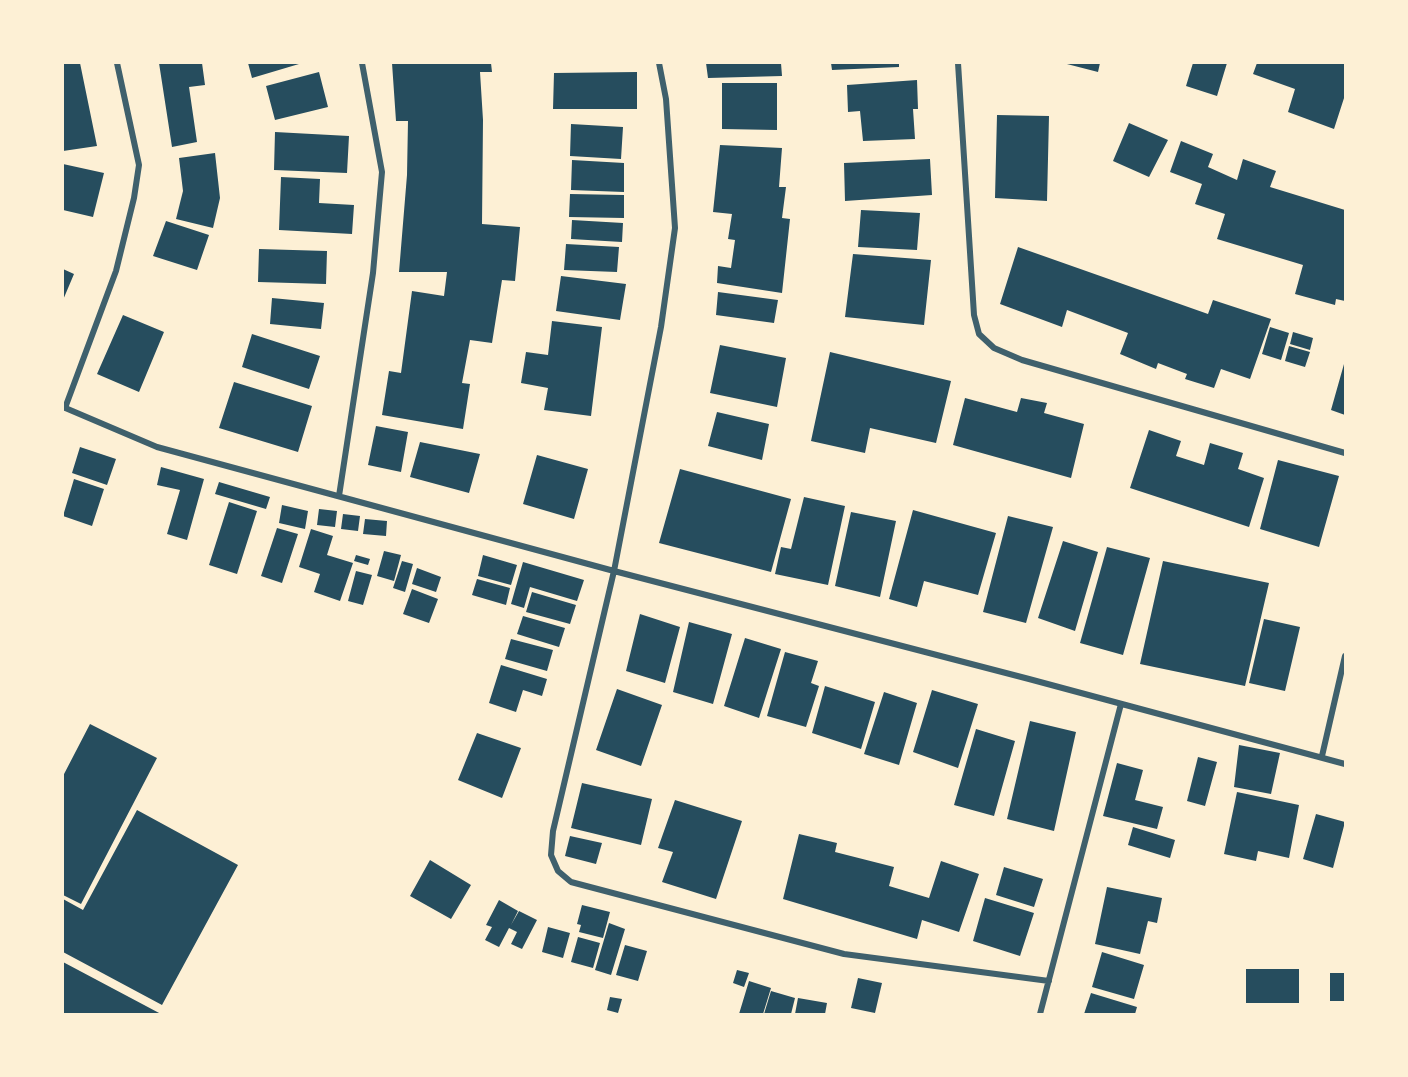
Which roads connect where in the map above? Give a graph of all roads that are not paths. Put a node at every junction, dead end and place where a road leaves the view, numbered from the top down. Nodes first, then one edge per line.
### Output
1 (117, 63) edge
2 (362, 63) edge
3 (659, 63) edge
4 (958, 63) edge
5 (64, 408) edge
6 (1345, 453) edge
7 (339, 496) junction
8 (614, 571) junction
9 (1345, 656) edge
10 (1121, 704) junction
11 (1322, 756) junction
12 (1345, 764) edge
13 (1049, 981) junction
14 (1040, 1014) edge

1 - 5 street
2 - 7 street
3 - 8 street
4 - 6 street
5 - 7 street
7 - 8 street
8 - 10 street
8 - 13 street
9 - 11 street
10 - 11 street
10 - 13 street
11 - 12 street
13 - 14 street

